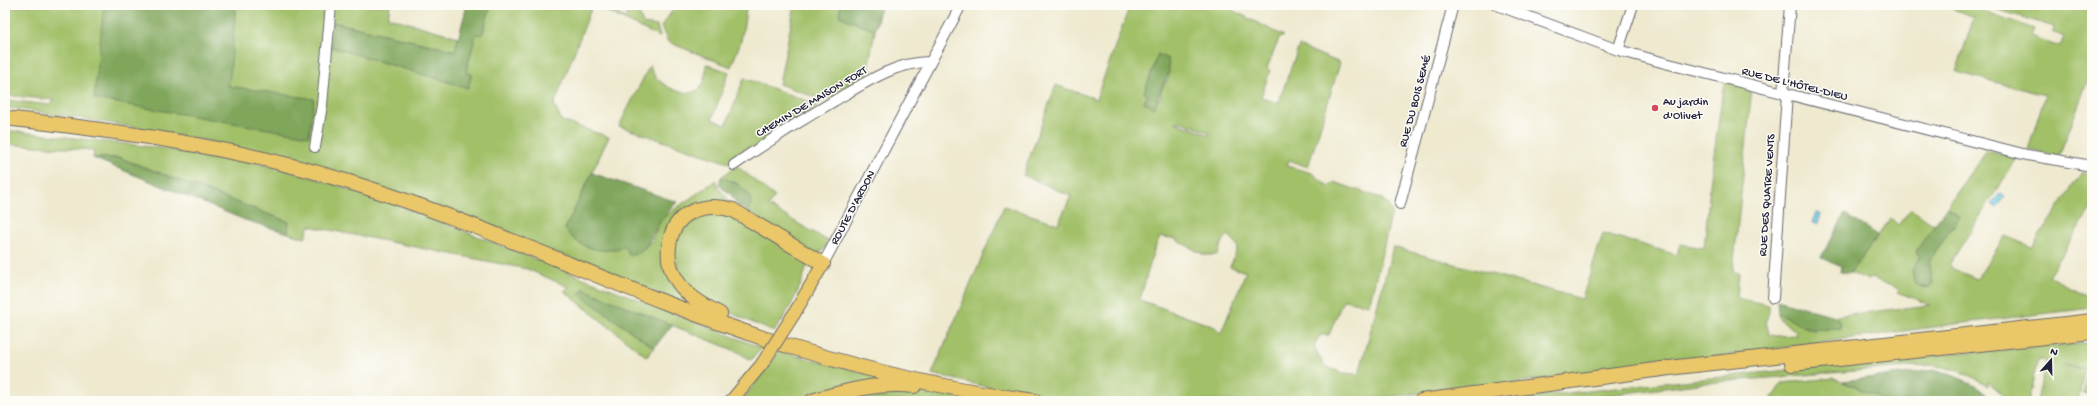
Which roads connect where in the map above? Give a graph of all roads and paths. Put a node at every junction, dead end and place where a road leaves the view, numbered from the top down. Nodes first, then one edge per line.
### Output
1 (330, 5) edge
2 (961, 5) edge
3 (1452, 5) edge
4 (1497, 5) edge
5 (1633, 5) edge
6 (1790, 5) edge
7 (1618, 50) junction
8 (930, 62) junction
9 (1785, 93) junction
10 (5, 118) edge
11 (5, 123) edge
12 (84, 127) junction
13 (315, 147) dead end
14 (734, 165) dead end
15 (2092, 166) edge
16 (1400, 204) dead end
17 (822, 264) junction
18 (1773, 298) dead end
19 (2092, 315) edge
20 (2092, 321) edge
21 (2014, 329) junction
22 (2092, 332) edge
23 (2029, 338) junction
24 (2092, 339) edge
25 (848, 363) junction
26 (996, 396) junction
27 (731, 401) edge
28 (812, 401) edge
29 (1036, 401) edge
30 (1421, 401) edge
31 (1429, 401) edge

1 - 13 street
2 - 8 street, ROUTE D'ARDON
3 - 16 street, RUE DU BOIS SEMÉ
4 - 7 street, RUE DE L'HÔTEL-DIEU
5 - 7 street
6 - 9 street, RUE DES QUATRE VENTS
7 - 9 street, RUE DE L'HÔTEL-DIEU
8 - 14 street, CHEMIN DE MAISON FORT
8 - 17 street, ROUTE D'ARDON
9 - 15 street, RUE DE L'HÔTEL-DIEU
9 - 18 street, RUE DES QUATRE VENTS
10 - 12 highway
11 - 12 highway
12 - 25 highway
17 - 25 highway
17 - 27 main road, ROUTE D'ARDON, bridge
19 - 21 highway
20 - 21 highway
21 - 30 highway
22 - 23 highway
23 - 24 highway
23 - 31 highway
25 - 26 highway
26 - 28 highway
26 - 29 highway

